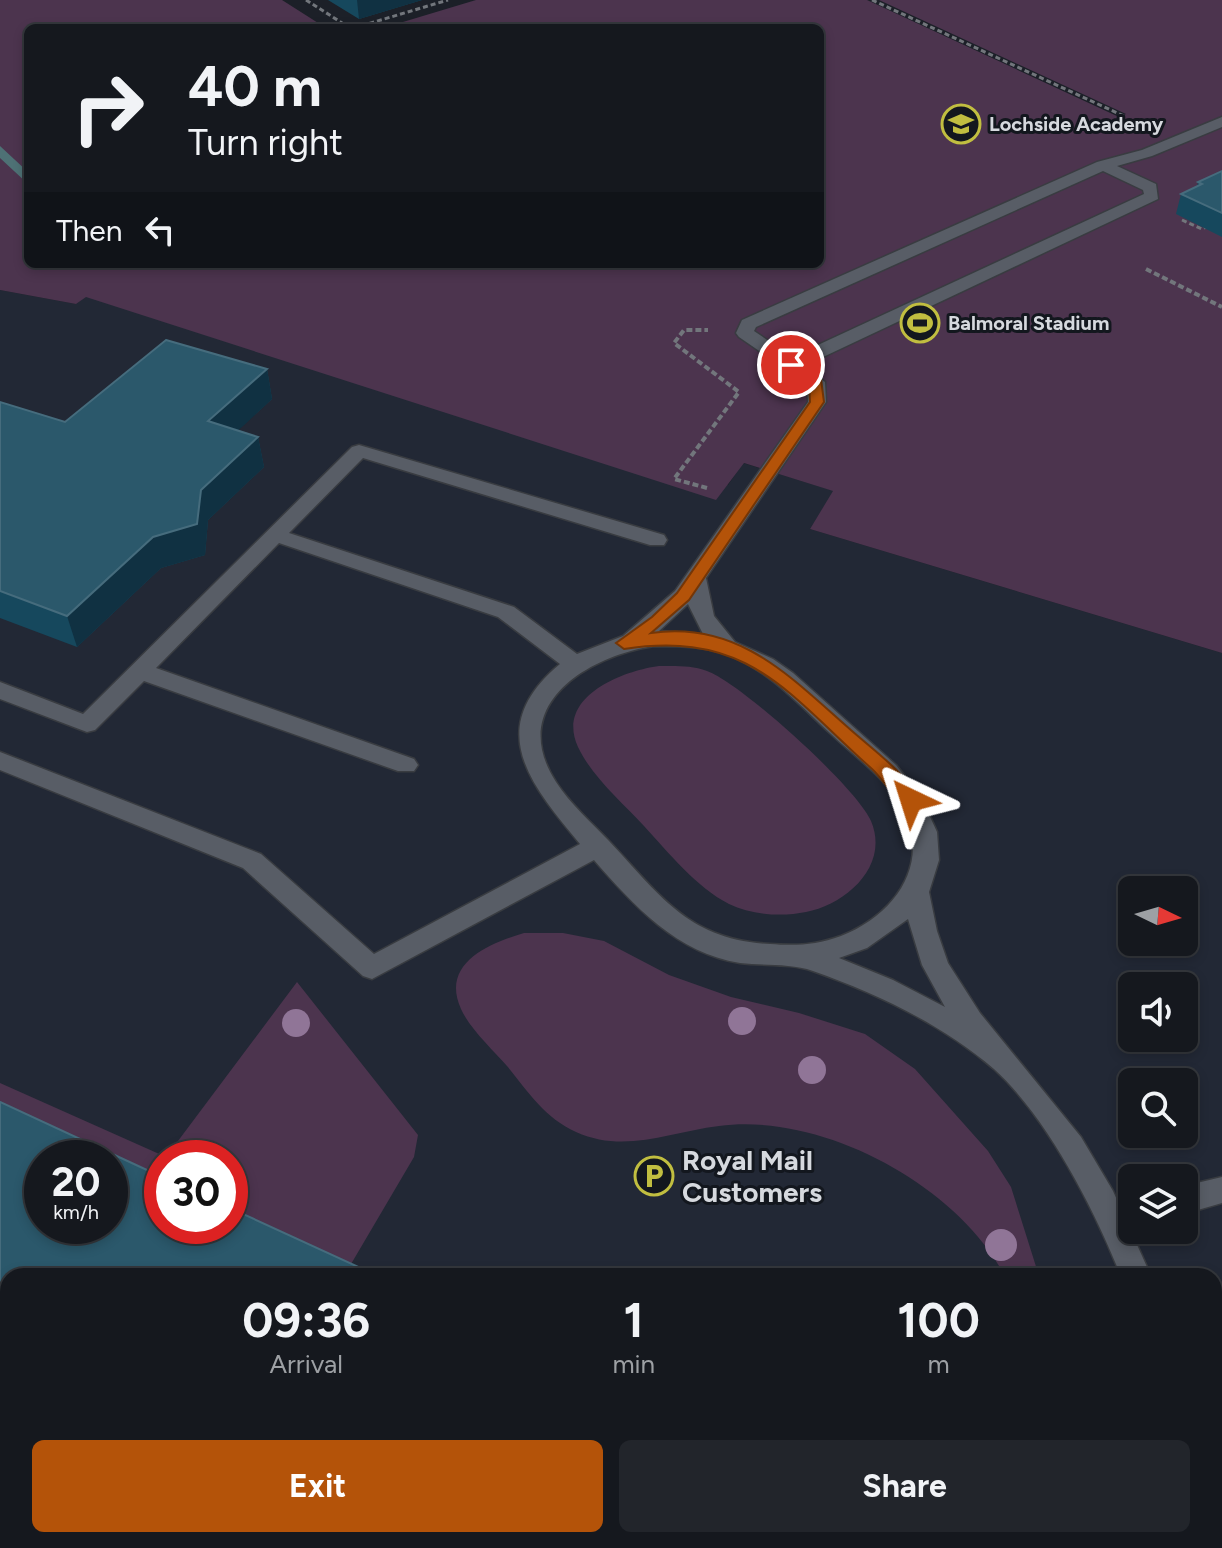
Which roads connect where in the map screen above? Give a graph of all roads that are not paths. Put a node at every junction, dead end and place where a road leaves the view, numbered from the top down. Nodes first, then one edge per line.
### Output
1 (1222, 122) edge
2 (1103, 165) junction
3 (791, 365) junction
4 (275, 535) junction
5 (657, 540) dead end
6 (696, 579) junction
7 (624, 643) junction
8 (726, 646) junction
9 (575, 664) junction
10 (140, 671) junction
11 (0, 690) edge
12 (0, 761) edge
13 (406, 765) dead end
14 (599, 846) junction
15 (916, 892) junction
16 (802, 957) junction
17 (996, 1057) junction
18 (1222, 1190) edge
19 (1198, 1196) edge
20 (1118, 1211) edge
21 (1128, 1244) edge
22 (1134, 1268) edge

1 - 2 street
2 - 3 street
2 - 3 street
3 - 6 street
4 - 5 street
4 - 9 street
4 - 10 street
6 - 7 street
6 - 8 street
7 - 8 street
7 - 9 street
8 - 15 street
9 - 14 street
10 - 11 street
10 - 13 street
12 - 14 street
14 - 16 street
15 - 16 street
15 - 17 street
16 - 17 street
17 - 20 street
18 - 19 street
21 - 22 street

